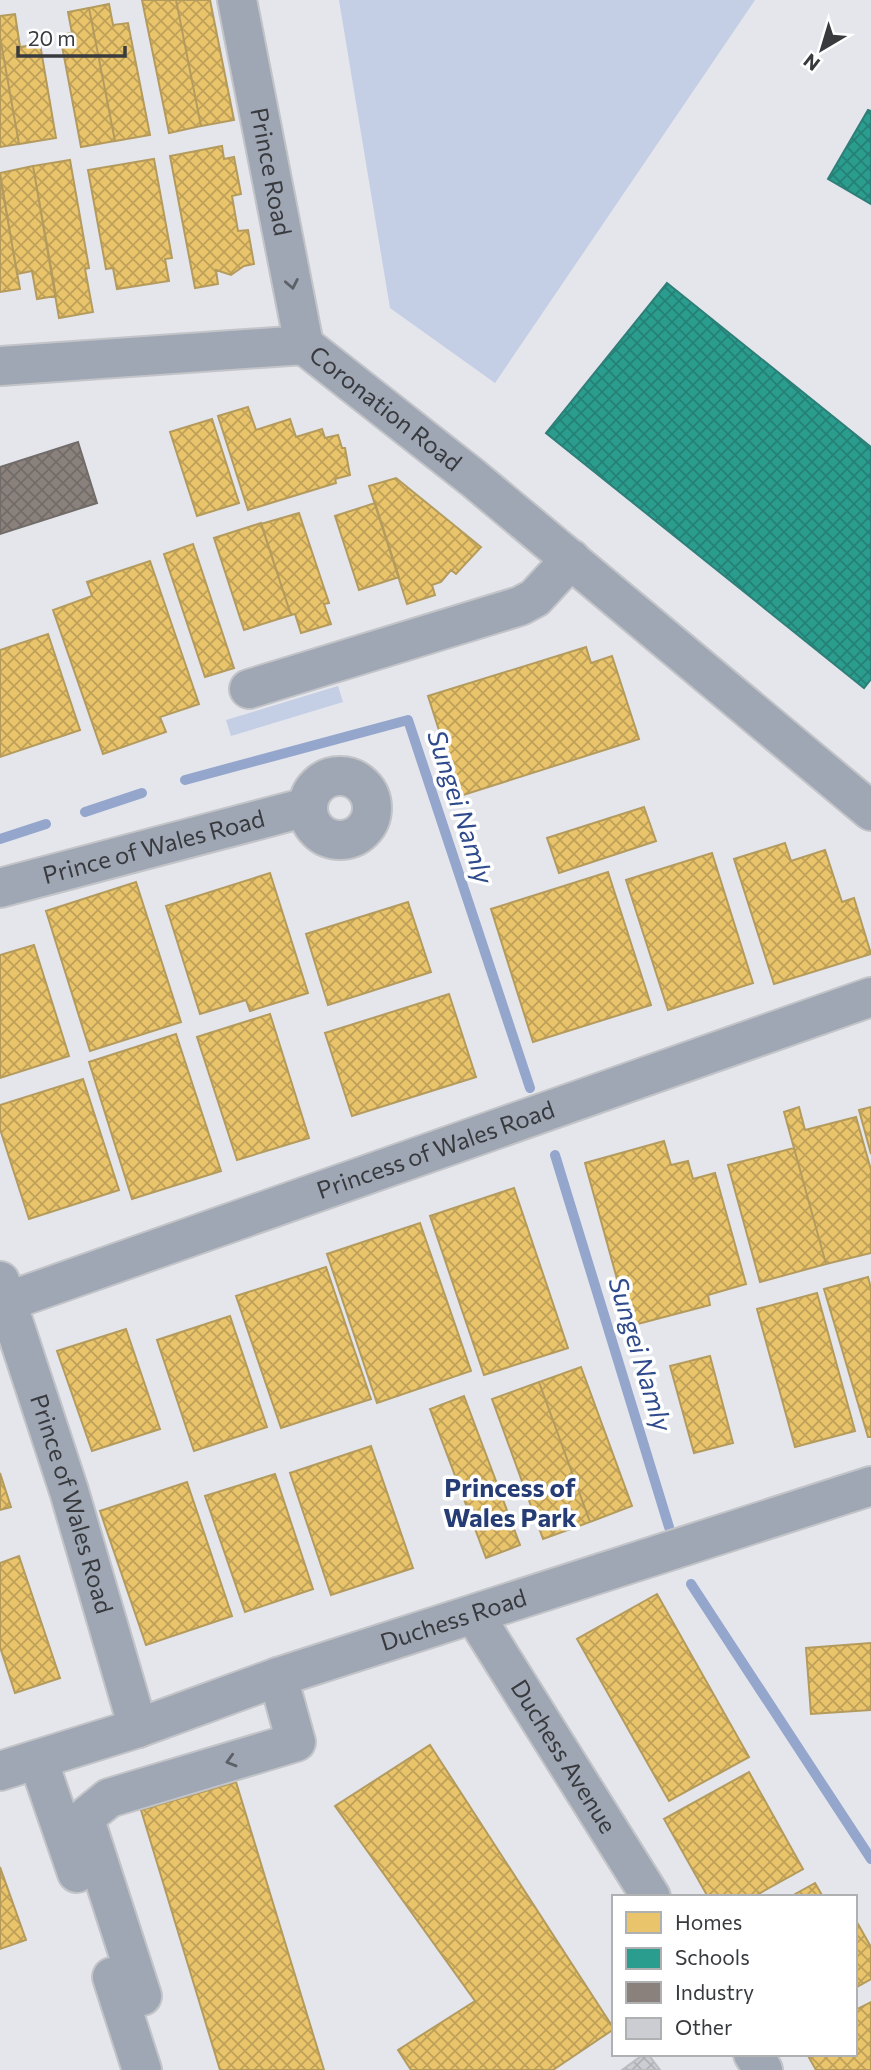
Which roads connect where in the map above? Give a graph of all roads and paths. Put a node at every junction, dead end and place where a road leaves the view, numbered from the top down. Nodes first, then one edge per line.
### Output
1 (237, 0) edge
2 (304, 345) junction
3 (0, 366) edge
4 (571, 559) junction
5 (248, 689) dead end
6 (307, 807) dead end
7 (871, 810) edge
8 (0, 888) edge
9 (871, 997) edge
10 (2, 1296) edge
11 (870, 1488) edge
12 (475, 1616) junction
13 (278, 1676) junction
14 (138, 1728) junction
15 (38, 1759) junction
16 (0, 1771) edge
17 (651, 1895) edge
18 (120, 2001) junction
19 (142, 2070) edge

1 -> 2 street, Prince Road
2 - 3 street, Coronation Road
2 - 4 street, Coronation Road
4 - 5 street
4 - 7 street, Coronation Road
6 - 8 street, Prince of Wales Road
9 - 10 street, Princess of Wales Road
10 - 14 street, Prince of Wales Road
11 - 12 street, Duchess Road
12 - 13 street, Duchess Road
12 - 17 street, Duchess Avenue
13 - 14 street, Duchess Road
13 -> 18 street
14 - 15 street, Duchess Road
15 - 16 street, Duchess Road
15 - 18 street
18 - 19 street

